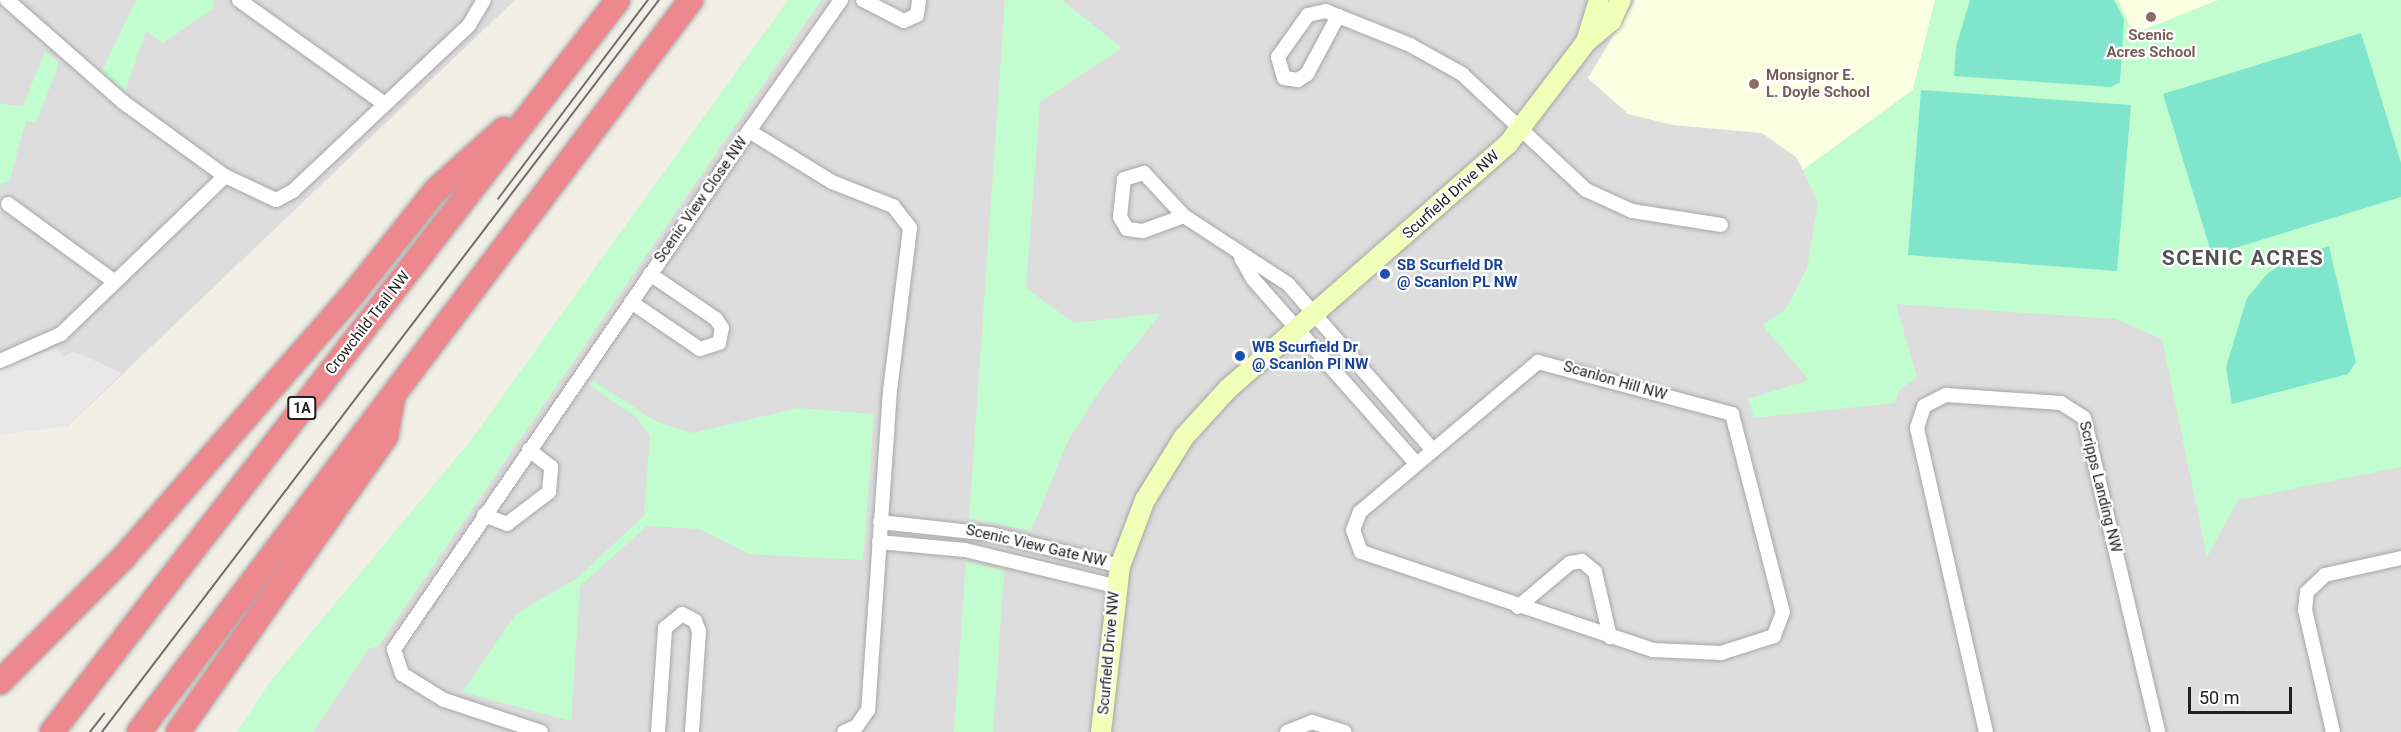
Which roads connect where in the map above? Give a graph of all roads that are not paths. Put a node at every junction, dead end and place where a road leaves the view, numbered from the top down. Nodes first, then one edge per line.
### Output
1 (7, 0) edge
2 (239, 0) edge
3 (484, 0) edge
4 (618, 0) edge
5 (691, 0) edge
6 (841, 0) edge
7 (863, 0) edge
8 (919, 0) edge
9 (1599, 0) edge
10 (1622, 0) edge
11 (1338, 16) junction
12 (1586, 42) junction
13 (552, 85) junction
14 (385, 104) junction
15 (749, 130) junction
16 (1521, 130) junction
17 (225, 176) junction
18 (8, 204) dead end
19 (1184, 216) junction
20 (1721, 225) dead end
21 (1241, 258) junction
22 (650, 274) junction
23 (115, 282) junction
24 (631, 302) junction
25 (1314, 314) junction
26 (1299, 326) junction
27 (0, 361) edge
28 (394, 393) junction
29 (1432, 449) junction
30 (529, 450) junction
31 (1416, 463) junction
32 (484, 515) junction
33 (880, 522) junction
34 (879, 542) junction
35 (2401, 558) edge
36 (1119, 566) junction
37 (1115, 586) junction
38 (1518, 607) junction
39 (1610, 637) junction
40 (0, 682) edge
41 (52, 732) edge
42 (139, 732) edge
43 (178, 732) edge
44 (540, 732) edge
45 (658, 732) edge
46 (692, 732) edge
47 (844, 732) edge
48 (1101, 732) edge
49 (1287, 732) edge
50 (1345, 732) edge
51 (1986, 732) edge
52 (2158, 732) edge
53 (2333, 732) edge

1 - 17 street
2 - 14 street
3 - 14 street
4 - 13 highway, Crowchild Trail NW / 1A
5 - 28 highway
6 - 15 street
7 - 8 street
9 - 12 street, Scurfield Drive NW
10 - 12 street, Scurfield Drive NW
11 - 11 street
11 - 16 street
12 - 16 street, Scurfield Drive NW
13 - 40 highway
13 - 41 highway, Crowchild Trail NW / 1A
14 - 17 street
15 - 22 street, Scenic View Close NW
15 - 33 street, Scenic View Close NW
16 - 20 street
16 - 25 street, Scurfield Drive NW
17 - 23 street
18 - 23 street
19 - 19 street
19 - 21 street
21 - 25 street
21 - 26 street
22 - 24 street, Scenic View Close NW
22 - 24 street
23 - 27 street
24 - 30 street, Scenic View Close NW
25 - 26 street, Scurfield Drive NW
25 - 29 street
26 - 31 street
26 - 36 street, Scurfield Drive NW
28 - 42 highway
28 - 43 highway
29 - 31 street, Scanlon Hill NW
29 - 39 street, Scanlon Hill NW
30 - 32 street, Scenic View Close NW
30 - 32 street
31 - 38 street, Scanlon Hill NW
32 - 44 street, Scenic View Close NW
33 - 34 street, Scenic View Close NW
33 - 36 street, Scenic View Gate NW
34 - 37 street, Scenic View Gate NW
34 - 47 street, Scenic View Close NW
35 - 53 street
36 - 37 street, Scurfield Drive NW
37 - 48 street, Scurfield Drive NW
38 - 39 street, Scanlon Hill NW
38 - 39 street
45 - 46 street
49 - 50 street
51 - 52 street, Scripps Landing NW

